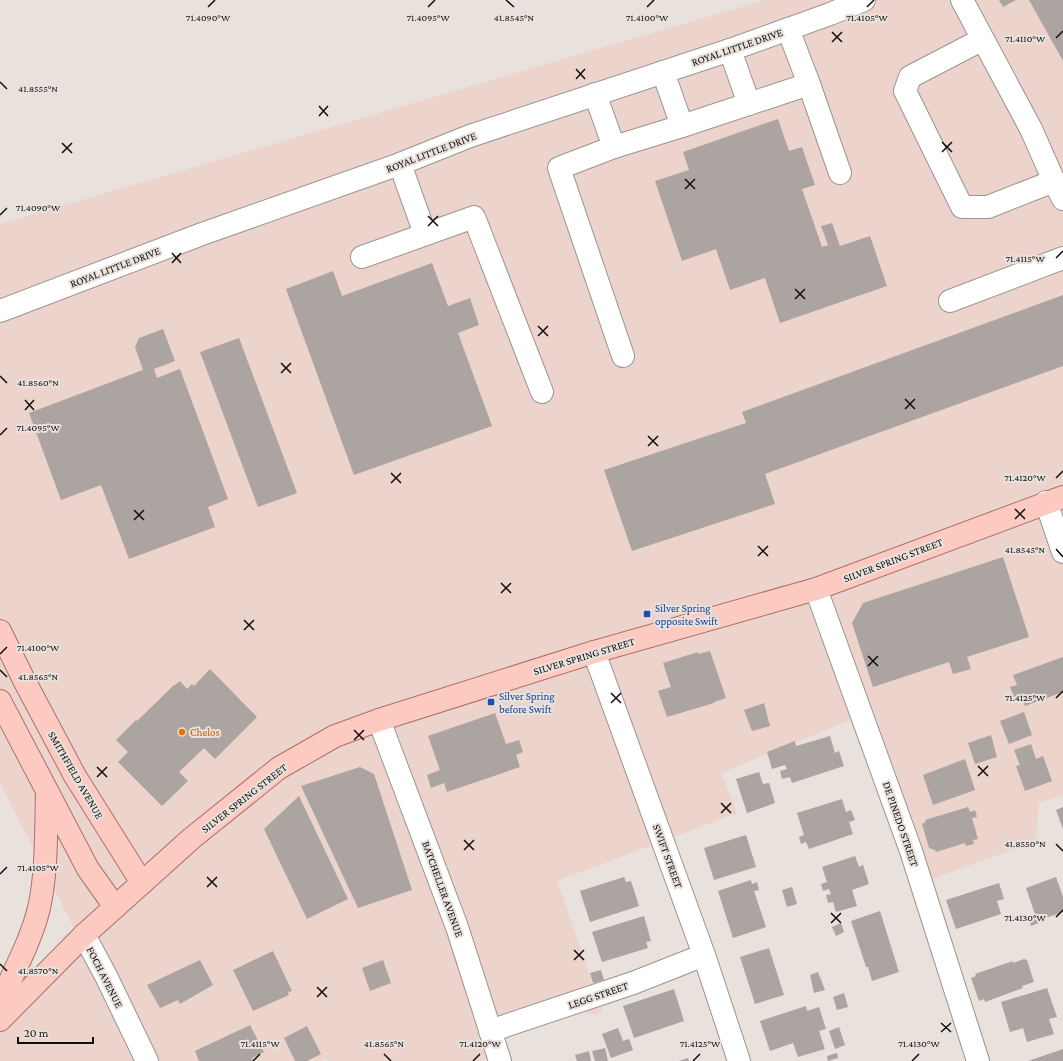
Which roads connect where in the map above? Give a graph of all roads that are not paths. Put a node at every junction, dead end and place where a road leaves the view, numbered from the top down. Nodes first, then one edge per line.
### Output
1 (864, 0) edge
2 (962, 0) edge
3 (788, 29) junction
4 (983, 39) junction
5 (730, 50) junction
6 (663, 72) junction
7 (809, 84) junction
8 (595, 94) junction
9 (749, 104) junction
10 (682, 126) junction
11 (614, 147) junction
12 (400, 164) junction
13 (840, 173) dead end
14 (1059, 190) edge
15 (426, 234) junction
16 (362, 258) dead end
17 (1063, 258) edge
18 (950, 301) dead end
19 (0, 311) edge
20 (623, 356) dead end
21 (542, 392) dead end
22 (1054, 500) edge
23 (1063, 552) edge
24 (816, 589) junction
25 (0, 631) edge
26 (594, 652) junction
27 (0, 701) edge
28 (379, 720) junction
29 (47, 790) junction
30 (142, 883) junction
31 (115, 907) junction
32 (84, 935) junction
33 (704, 955) junction
34 (0, 1002) edge
35 (0, 1020) edge
36 (490, 1031) junction
37 (147, 1061) edge
38 (500, 1061) edge
39 (739, 1061) edge
40 (978, 1061) edge

1 - 3 street, ROYAL LITTLE DRIVE
2 - 4 street
3 - 5 street, ROYAL LITTLE DRIVE
3 - 7 street
4 - 14 street
4 - 14 street
5 - 6 street, ROYAL LITTLE DRIVE
5 - 9 street
6 - 8 street, ROYAL LITTLE DRIVE
6 - 10 street
7 - 9 street
7 - 13 street
8 - 11 street
8 - 12 street, ROYAL LITTLE DRIVE
9 - 10 street
10 - 11 street
11 - 20 street
12 - 15 street
12 - 19 street, ROYAL LITTLE DRIVE
15 - 16 street
15 - 21 street
17 - 18 street
22 - 23 street
22 - 24 main road, SILVER SPRING STREET
24 - 26 main road, SILVER SPRING STREET
24 - 40 street, DE PINEDO STREET
25 - 30 main road, SMITHFIELD AVENUE
26 - 28 main road, SILVER SPRING STREET
26 - 33 street, SWIFT STREET
27 - 29 main road
28 - 30 main road, SILVER SPRING STREET
28 - 36 street, BATCHELLER AVENUE
29 - 31 main road
29 - 34 main road
30 - 31 main road
31 - 32 main road
32 - 35 main road
32 - 37 street, FOCH AVENUE
33 - 36 street, LEGG STREET
33 - 39 street, SWIFT STREET
36 - 38 street, BATCHELLER AVENUE

